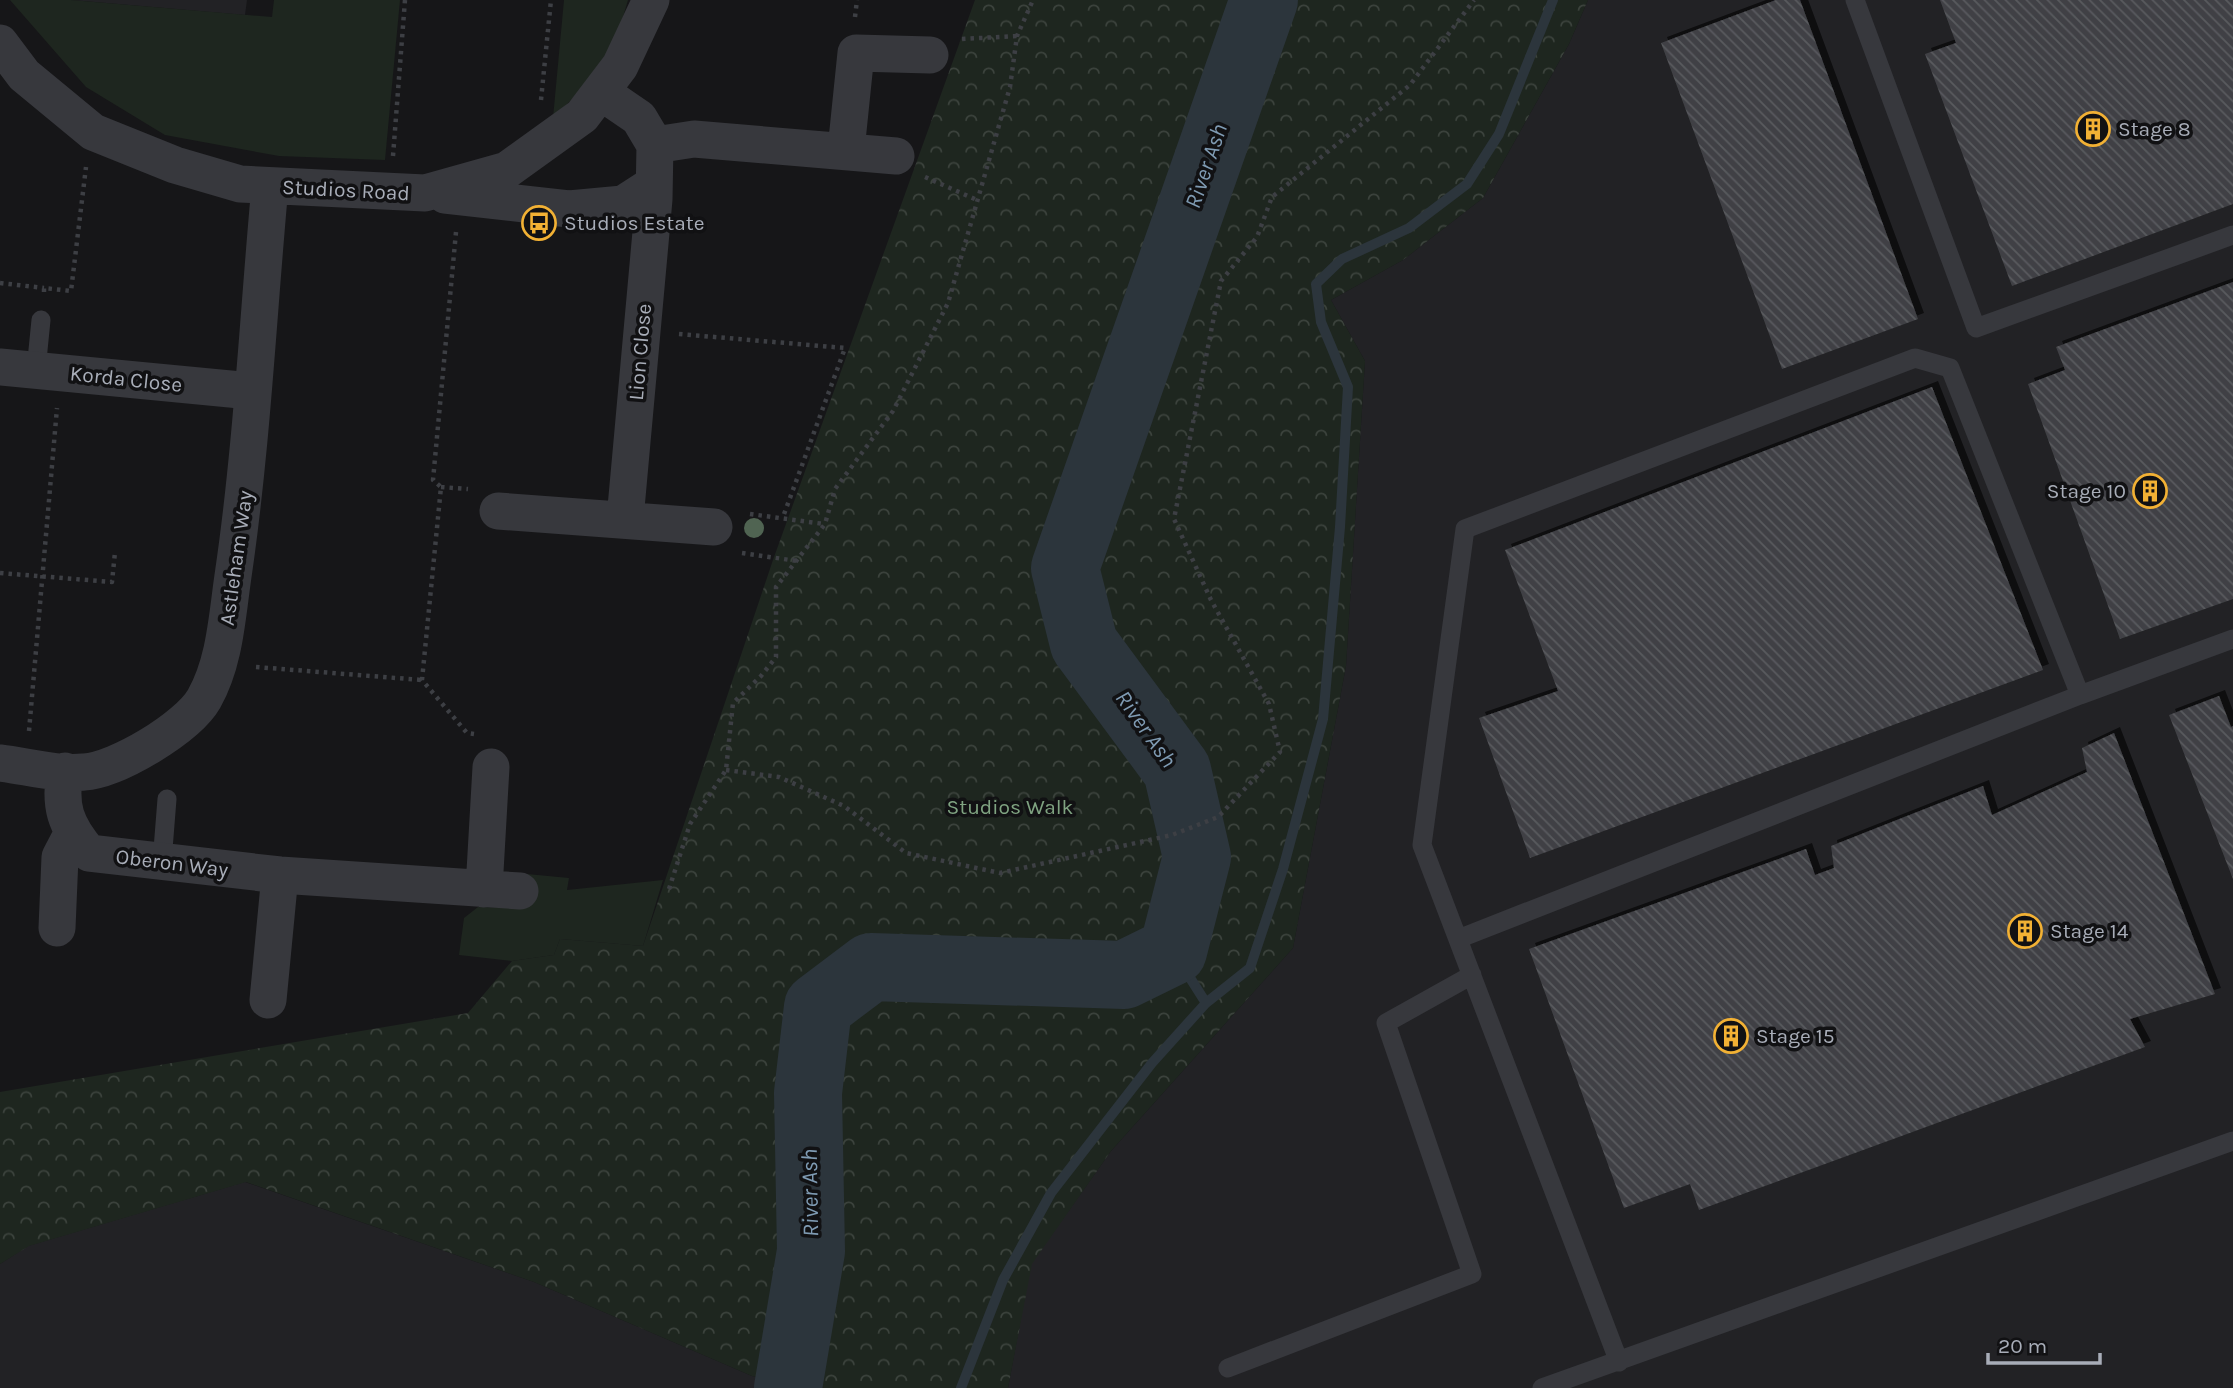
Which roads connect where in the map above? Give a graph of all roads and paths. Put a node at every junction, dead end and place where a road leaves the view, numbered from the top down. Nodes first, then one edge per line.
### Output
1 (405, 0) edge
2 (551, 0) edge
3 (651, 0) edge
4 (1033, 0) edge
5 (1474, 0) edge
6 (1855, 0) edge
7 (1017, 36) junction
8 (0, 43) edge
9 (930, 55) joint
10 (601, 92) junction
11 (93, 132) junction
12 (553, 138) junction
13 (655, 145) junction
14 (846, 150) junction
15 (896, 156) joint
16 (654, 184) junction
17 (270, 186) junction
18 (425, 194) junction
19 (977, 200) junction
20 (2233, 235) edge
21 (0, 283) edge
22 (44, 288) junction
23 (41, 320) joint
24 (642, 331) junction
25 (0, 367) edge
26 (48, 372) junction
27 (251, 391) junction
28 (498, 511) dead end
29 (783, 517) junction
30 (625, 519) junction
31 (825, 524) junction
32 (721, 527) junction
33 (115, 552) dead end
34 (797, 561) junction
35 (0, 573) edge
36 (42, 576) junction
37 (2233, 639) edge
38 (218, 664) junction
39 (422, 680) junction
40 (2080, 695) junction
41 (13, 765) edge
42 (491, 767) joint
43 (726, 770) junction
44 (65, 771) junction
45 (167, 799) dead end
46 (72, 834) junction
47 (162, 862) junction
48 (280, 875) junction
49 (484, 889) junction
50 (669, 889) dead end
51 (520, 891) dead end
52 (57, 928) dead end
53 (1458, 939) junction
54 (1472, 975) junction
55 (268, 1000) dead end
56 (2233, 1141) edge
57 (1619, 1362) junction
58 (1228, 1368) dead end
59 (1542, 1388) edge

1 - 18 path
2 - 12 path
3 - 10 street, Studios Road
4 - 7 path
5 - 43 path
6 - 20 lane
7 - 9 path
7 - 19 path
8 - 11 street, Studios Road
9 - 14 street
10 - 12 street, Studios Road
10 - 13 street
11 - 17 street, Studios Road
11 - 22 path
12 - 18 street, Studios Road
13 - 14 street
13 - 16 street, Lion Close
14 - 15 street
15 - 19 path
16 - 18 street
16 - 24 street, Lion Close
17 - 18 street, Studios Road
17 - 27 street, Astleham Way
18 - 39 path
19 - 31 path
21 - 22 path
22 - 23 path
23 - 26 lane
24 - 29 path
24 - 30 street, Lion Close
25 - 26 street, Korda Close
26 - 27 street, Korda Close
26 - 36 path
27 - 38 street, Astleham Way
28 - 30 street
29 - 31 path
29 - 32 path
30 - 32 street
31 - 34 path
32 - 34 path
33 - 36 path
34 - 43 path
35 - 36 path
36 - 41 path
37 - 40 lane
38 - 39 path
38 - 44 street, Astleham Way
39 - 42 path
40 - 53 lane
40 - 53 lane
41 - 44 street, Astleham Way
42 - 49 street
43 - 50 path
44 - 46 street
45 - 47 lane
46 - 47 street, Oberon Way
46 - 52 street
47 - 48 street, Oberon Way
48 - 49 street, Oberon Way
48 - 55 street
49 - 51 street, Oberon Way
53 - 54 lane
54 - 57 lane
54 - 58 lane
56 - 57 lane
57 - 59 lane

